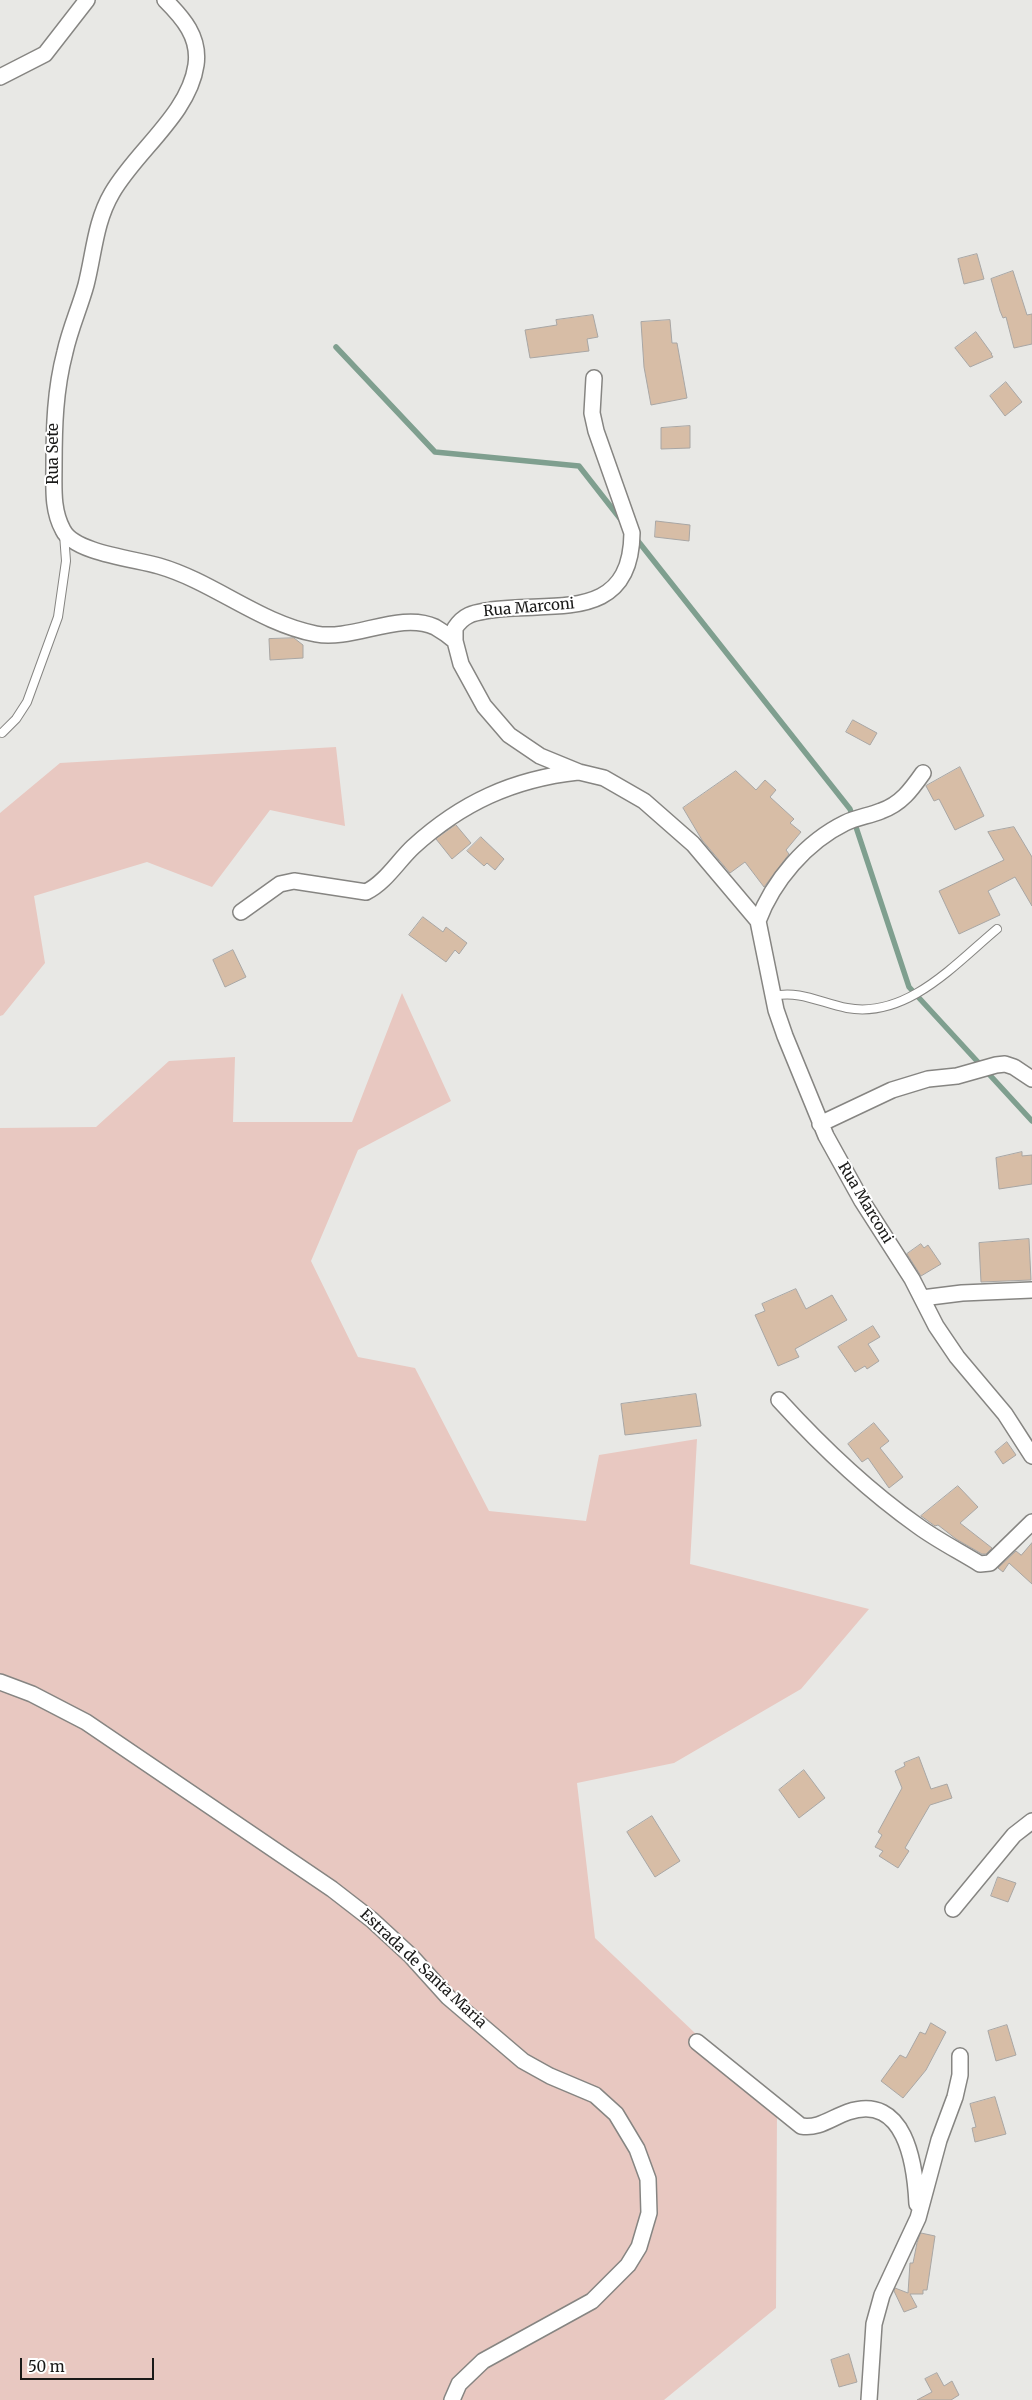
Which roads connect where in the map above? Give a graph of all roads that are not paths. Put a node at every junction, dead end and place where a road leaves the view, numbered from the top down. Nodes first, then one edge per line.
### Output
1 (87, 0) edge
2 (165, 0) edge
3 (0, 77) edge
4 (594, 378) dead end
5 (64, 532) junction
6 (456, 641) junction
7 (2, 733) dead end
8 (579, 772) junction
9 (923, 773) dead end
10 (241, 912) dead end
11 (758, 921) junction
12 (997, 929) dead end
13 (773, 996) junction
14 (1032, 1079) edge
15 (820, 1124) junction
16 (1032, 1290) edge
17 (922, 1298) junction
18 (779, 1400) dead end
19 (1032, 1456) edge
20 (1032, 1522) edge
21 (0, 1682) edge
22 (1032, 1821) edge
23 (953, 1909) dead end
24 (697, 2042) dead end
25 (960, 2056) dead end
26 (918, 2218) junction
27 (452, 2400) edge
28 (869, 2400) edge

1 - 3 street
2 - 5 street, Rua Sete
4 - 6 street, Rua Marconi
5 - 6 street
5 - 7 lane
6 - 8 street, Rua Marconi
8 - 10 street
8 - 11 street, Rua Marconi
9 - 11 street
11 - 13 street, Rua Marconi
12 - 13 lane
13 - 15 street, Rua Marconi
14 - 15 street
15 - 17 street, Rua Marconi
16 - 17 street
17 - 19 street, Rua Marconi
18 - 20 street
21 - 27 street, Estrada de Santa Maria
22 - 23 street
24 - 26 street
25 - 26 street
26 - 28 street

